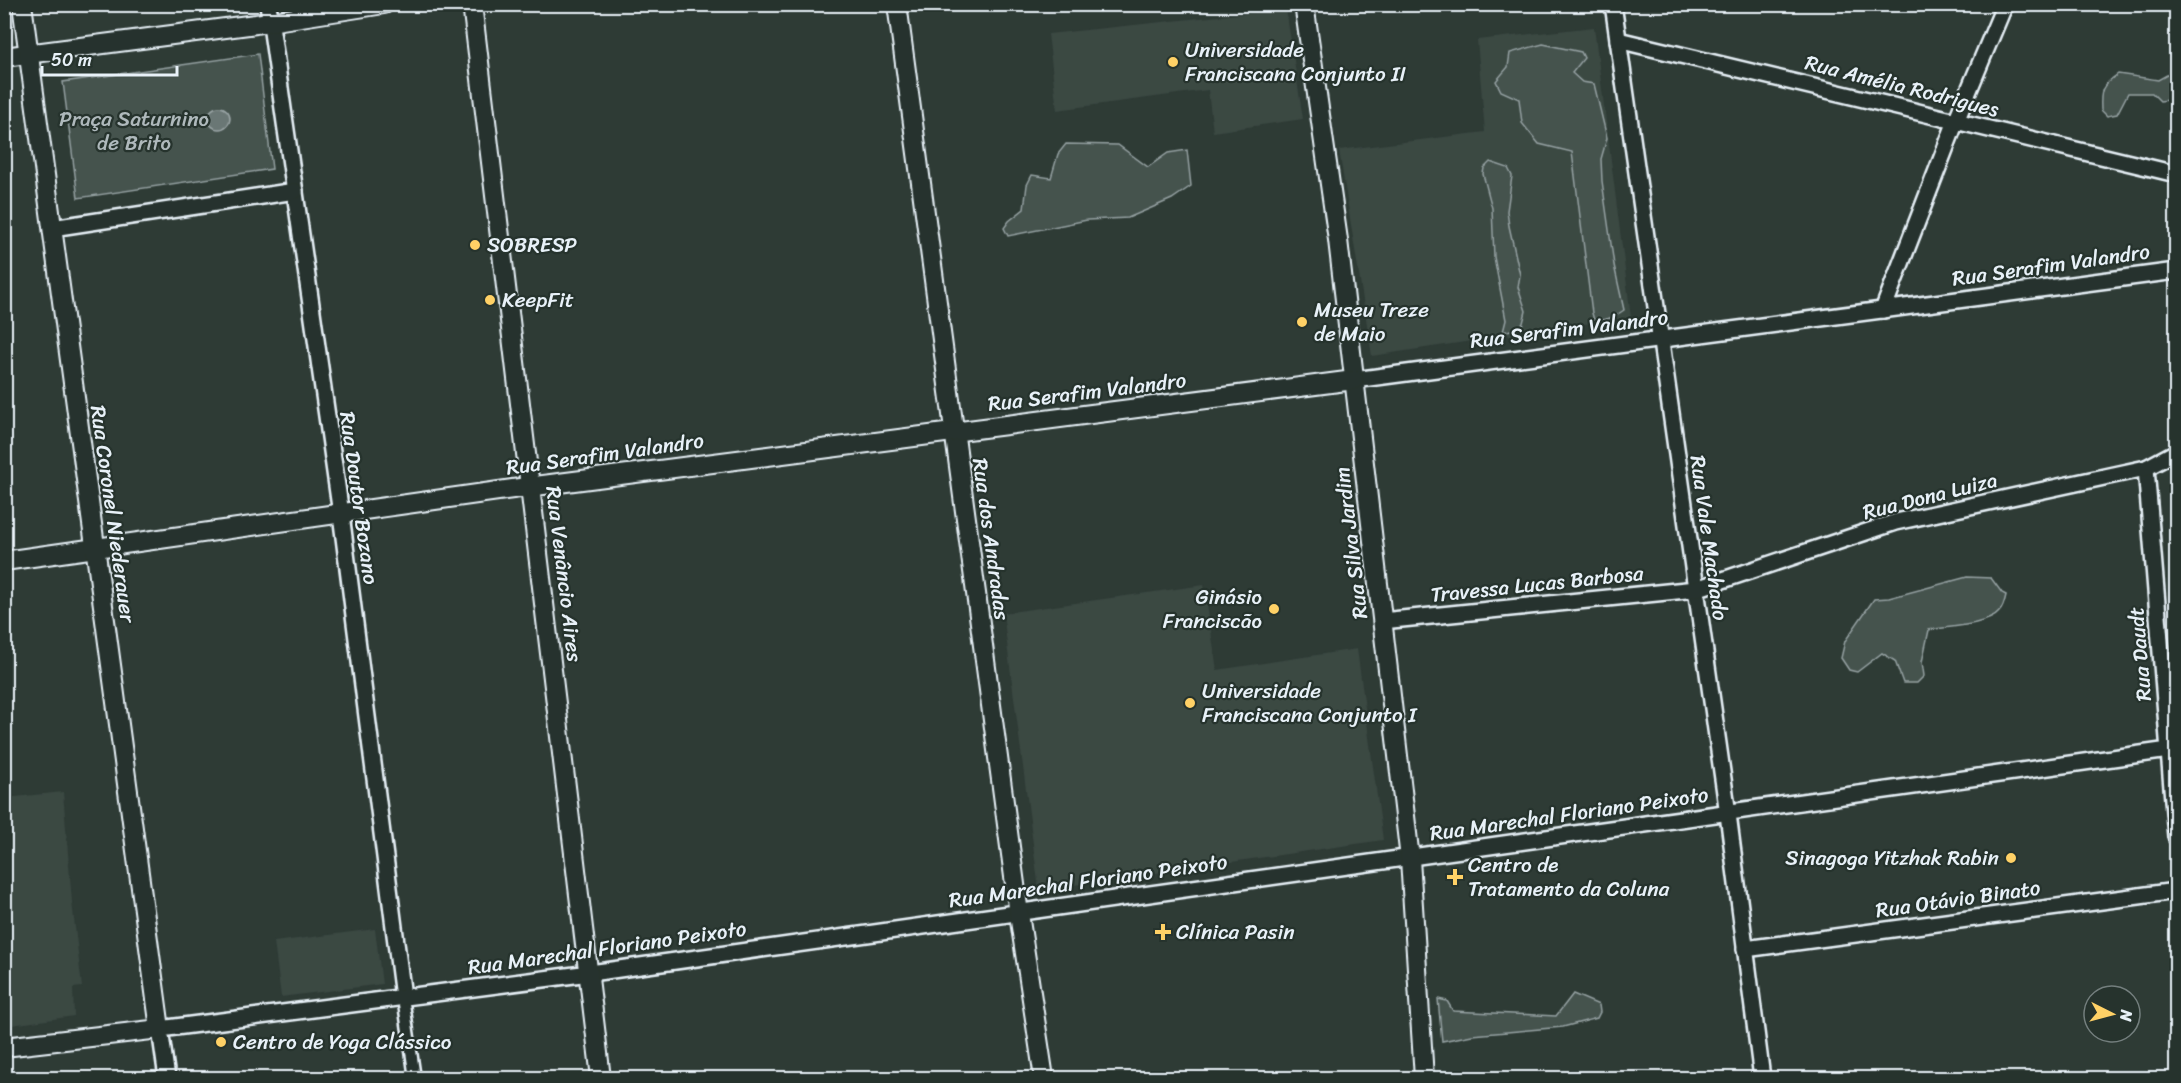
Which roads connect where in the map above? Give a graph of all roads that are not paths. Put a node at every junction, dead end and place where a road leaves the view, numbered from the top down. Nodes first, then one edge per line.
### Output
1 (22, 4) edge
2 (384, 4) edge
3 (472, 4) edge
4 (897, 4) edge
5 (1304, 4) edge
6 (1613, 4) edge
7 (2005, 4) edge
8 (269, 13) edge
9 (1618, 40) junction
10 (28, 54) junction
11 (4, 57) edge
12 (1956, 121) junction
13 (2176, 174) edge
14 (295, 191) junction
15 (52, 228) junction
16 (2176, 271) edge
17 (1884, 310) junction
18 (1660, 340) junction
19 (1354, 380) junction
20 (954, 432) junction
21 (2176, 452) edge
22 (2146, 468) junction
23 (531, 487) junction
24 (341, 514) junction
25 (96, 549) junction
26 (4, 561) edge
27 (1696, 589) junction
28 (1382, 621) junction
29 (2173, 750) edge
30 (1728, 814) junction
31 (2176, 837) edge
32 (1410, 859) junction
33 (2176, 891) edge
34 (1019, 914) junction
35 (1745, 949) junction
36 (589, 974) junction
37 (403, 998) junction
38 (160, 1029) junction
39 (4, 1047) edge
40 (167, 1078) edge
41 (415, 1078) edge
42 (601, 1078) edge
43 (1044, 1078) edge
44 (1424, 1078) edge
45 (1762, 1078) edge

1 - 10 street, Rua Coronel Niederauer
2 - 8 street
3 - 23 street, Rua Venâncio Aires
4 - 20 street, Rua dos Andradas
5 - 19 street, Rua Silva Jardim
6 - 9 street, Rua Vale Machado
7 - 12 street
8 - 10 street
8 - 14 street, Rua Doutor Bozano
9 - 12 street, Rua Amélia Rodrigues
9 - 18 street, Rua Vale Machado
10 - 11 street
10 - 15 street, Rua Coronel Niederauer
12 - 13 street, Rua Amélia Rodrigues
12 - 17 street
14 - 15 street
14 - 24 street, Rua Doutor Bozano
15 - 25 street, Rua Coronel Niederauer
16 - 17 street, Rua Serafim Valandro
17 - 18 street, Rua Serafim Valandro
18 - 19 street, Rua Serafim Valandro
18 - 27 street, Rua Vale Machado
19 - 20 street, Rua Serafim Valandro
19 - 28 street, Rua Silva Jardim
20 - 23 street, Rua Serafim Valandro
20 - 34 street, Rua dos Andradas
21 - 22 street, Rua Dona Luiza
22 - 27 street, Rua Dona Luiza
22 - 29 street, Rua Daudt
23 - 24 street, Rua Serafim Valandro
23 - 36 street, Rua Venâncio Aires
24 - 25 street, Rua Serafim Valandro
24 - 37 street, Rua Doutor Bozano
25 - 26 street, Rua Serafim Valandro
25 - 38 street, Rua Coronel Niederauer
27 - 28 street, Travessa Lucas Barbosa
27 - 30 street, Rua Vale Machado
28 - 32 street, Rua Silva Jardim
29 - 30 street, Rua Marechal Floriano Peixoto
29 - 31 street, Rua Daudt
30 - 32 street, Rua Marechal Floriano Peixoto
30 - 35 street, Rua Vale Machado
32 - 34 street, Rua Marechal Floriano Peixoto
32 - 44 street, Rua Silva Jardim
33 - 35 street, Rua Otávio Binato
34 - 36 street, Rua Marechal Floriano Peixoto
34 - 43 street, Rua dos Andradas
35 - 45 street, Rua Vale Machado
36 - 37 street, Rua Marechal Floriano Peixoto
36 - 42 street, Rua Venâncio Aires
37 - 38 street, Rua Marechal Floriano Peixoto
37 - 41 street
38 - 39 street, Rua Marechal Floriano Peixoto
38 - 40 street

